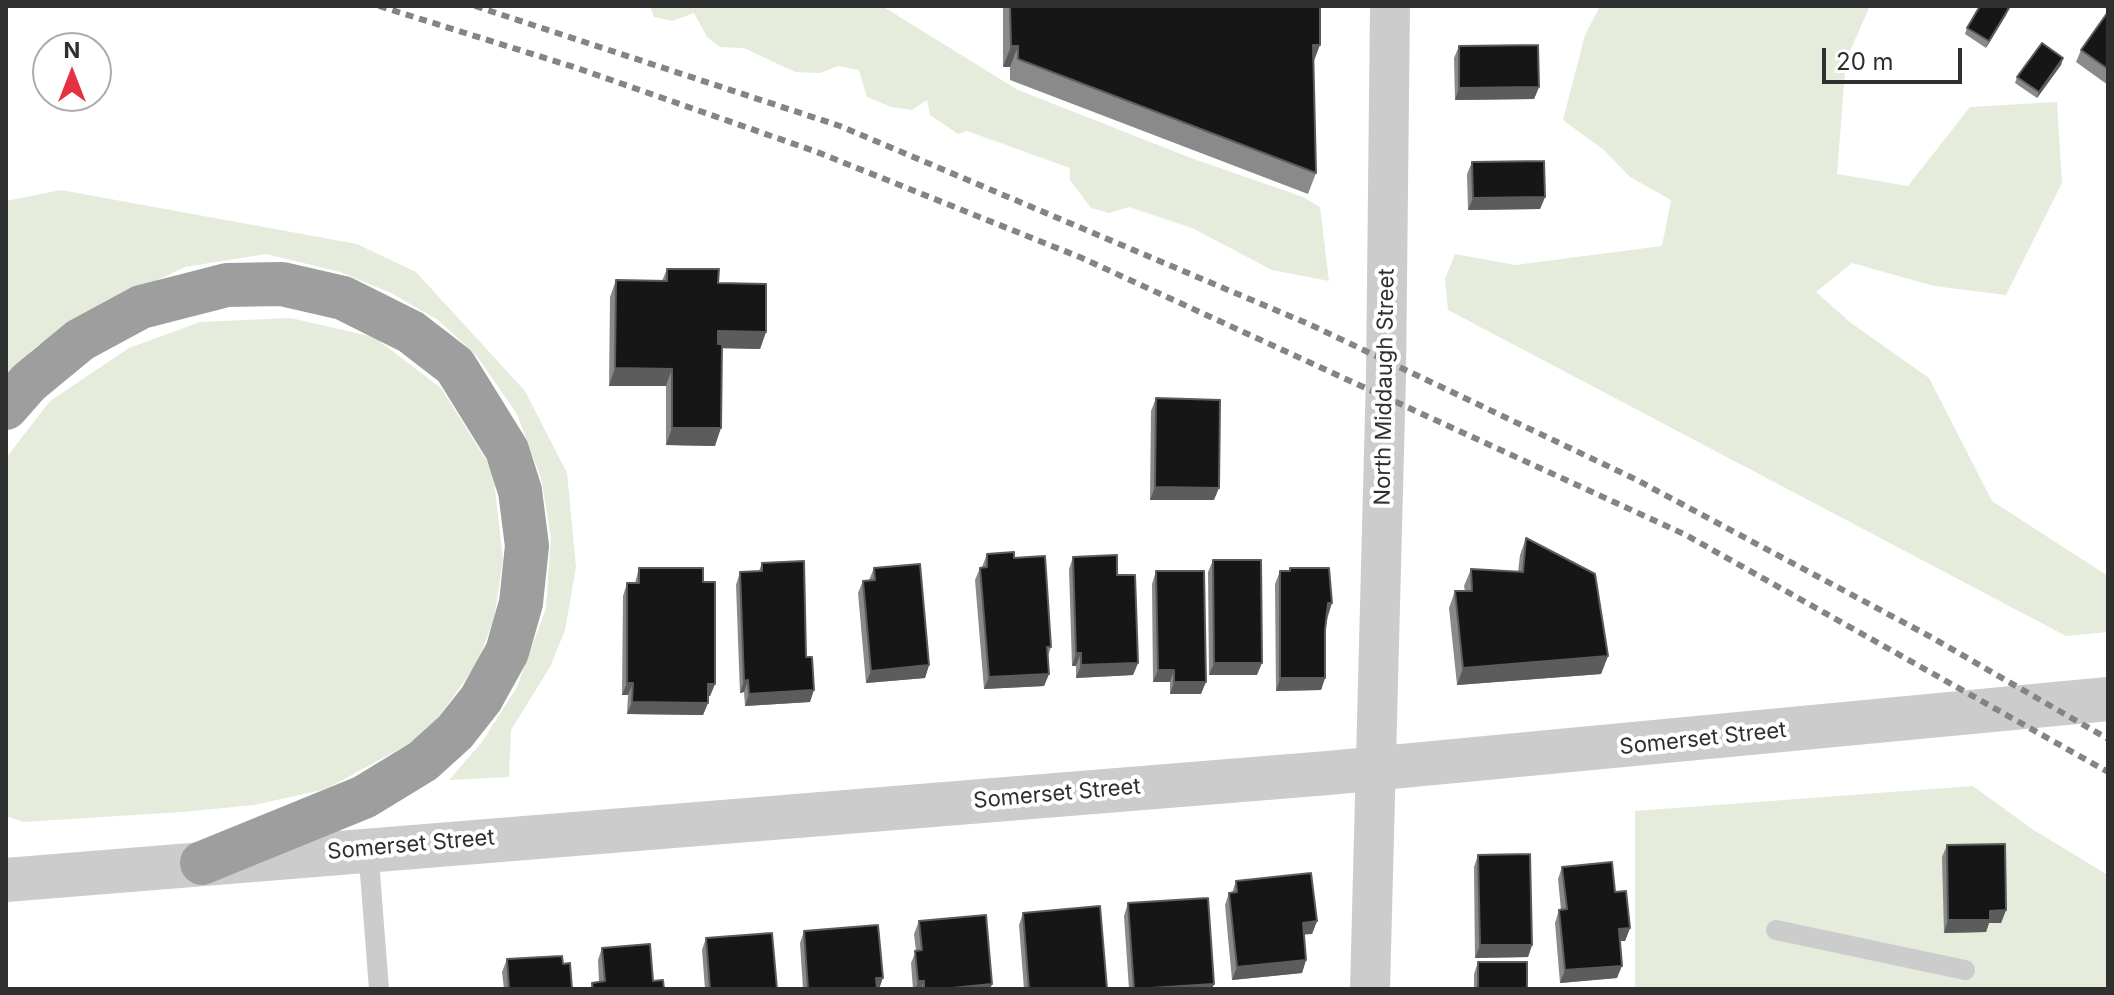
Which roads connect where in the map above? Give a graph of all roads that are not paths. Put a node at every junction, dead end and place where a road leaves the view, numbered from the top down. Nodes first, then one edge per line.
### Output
1 (1390, 6) edge
2 (6, 408) edge
3 (2108, 699) edge
4 (1378, 768) junction
5 (368, 848) junction
6 (202, 863) junction
7 (6, 880) edge
8 (1776, 930) dead end
9 (1965, 970) dead end
10 (379, 989) edge
11 (1370, 989) edge

1 - 4 street, North Middaugh Street
2 - 6 highway
3 - 4 street, Somerset Street
4 - 5 street, Somerset Street
4 - 11 street, North Middaugh Street
5 - 6 street, Somerset Street
5 - 10 lane
6 - 7 street, Somerset Street
8 - 9 lane

